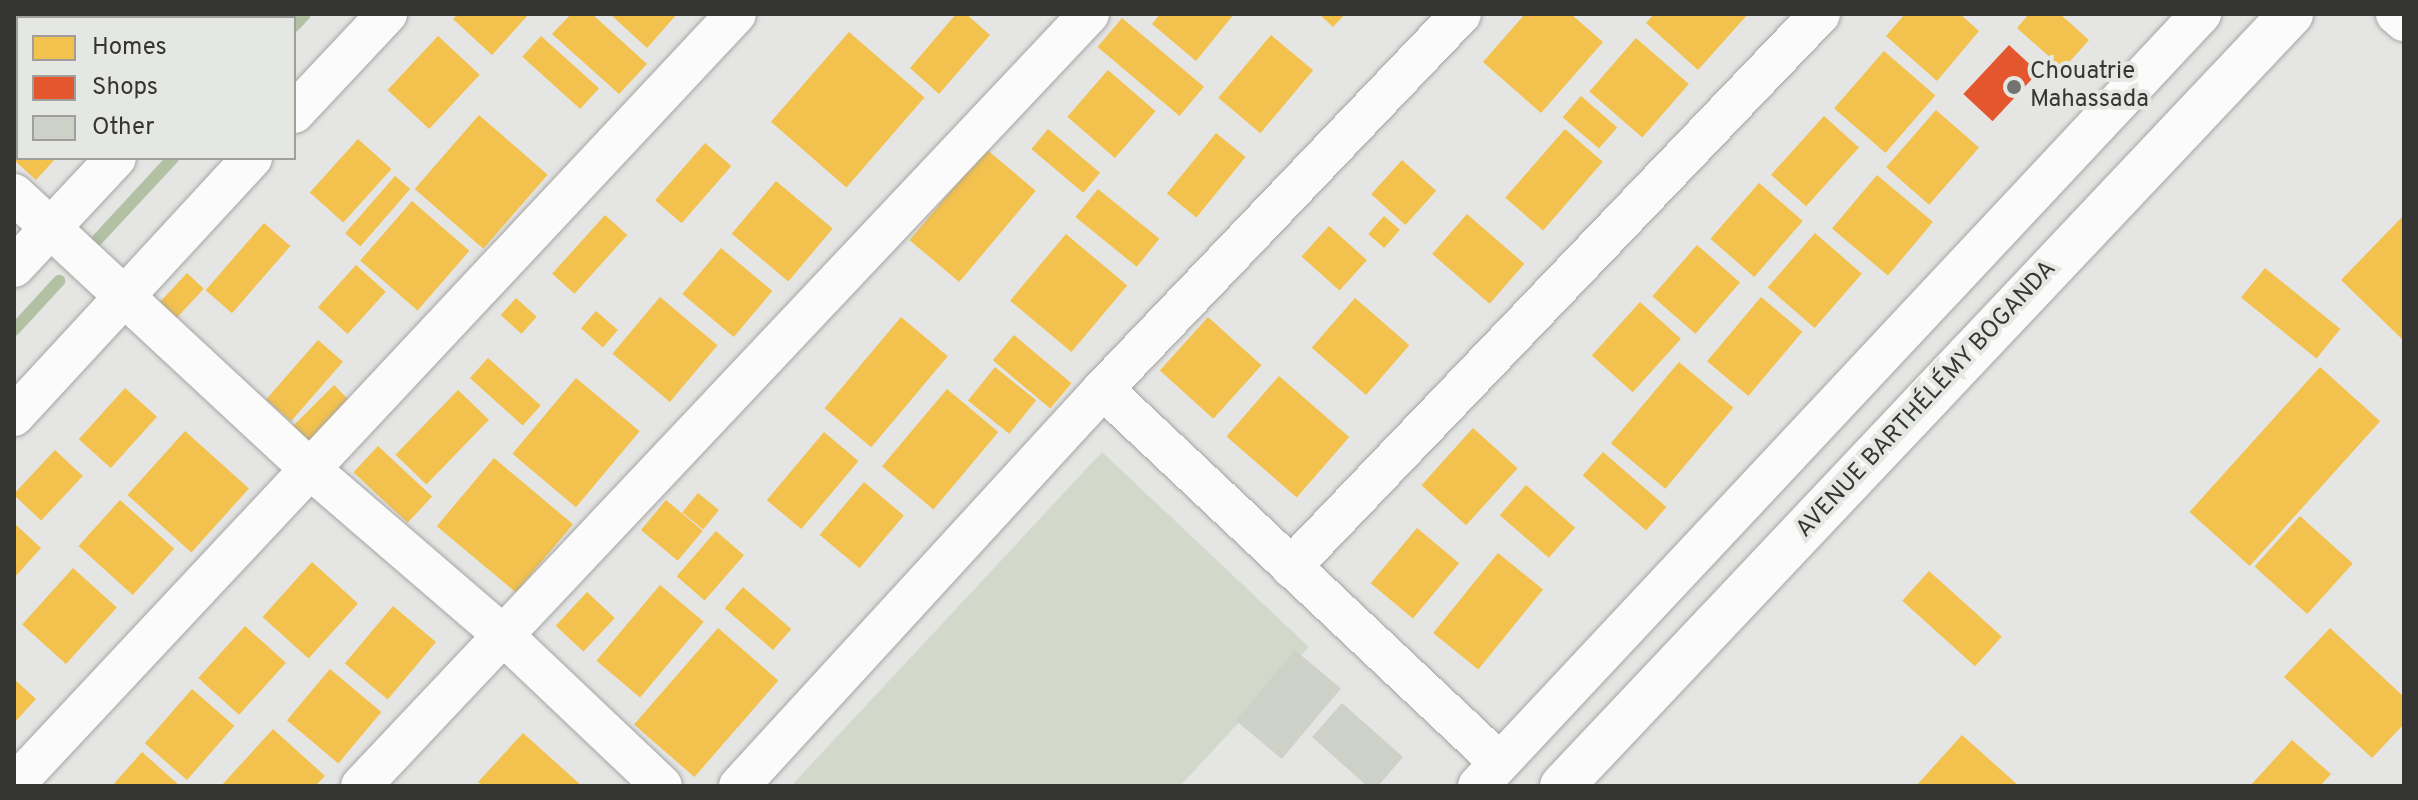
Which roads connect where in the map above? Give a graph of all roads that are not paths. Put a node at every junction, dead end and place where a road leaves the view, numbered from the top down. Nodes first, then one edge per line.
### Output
1 (387, 14) edge
2 (736, 14) edge
3 (1089, 14) edge
4 (1461, 14) edge
5 (1820, 14) edge
6 (2201, 14) edge
7 (2291, 14) edge
8 (2396, 14) edge
9 (2404, 21) edge
10 (296, 111) edge
11 (114, 160) edge
12 (250, 160) edge
13 (14, 194) edge
14 (51, 228) junction
15 (14, 267) edge
16 (124, 294) junction
17 (1103, 389) junction
18 (14, 416) edge
19 (310, 469) junction
20 (1291, 567) junction
21 (503, 635) junction
22 (1489, 775) edge
23 (14, 785) edge
24 (361, 786) edge
25 (662, 786) edge
26 (739, 786) edge
27 (1562, 786) edge

1 - 10 street
2 - 19 street
3 - 21 street
4 - 17 street
5 - 20 street
6 - 22 street
7 - 27 main road, AVENUE BARTHÉLÉMY BOGANDA
8 - 9 street
11 - 14 street
12 - 16 street
13 - 14 street
14 - 15 street
14 - 16 street
16 - 18 street
16 - 19 street
17 - 20 street
17 - 26 street
19 - 21 street
19 - 23 street
20 - 22 street
21 - 24 street
21 - 25 street

